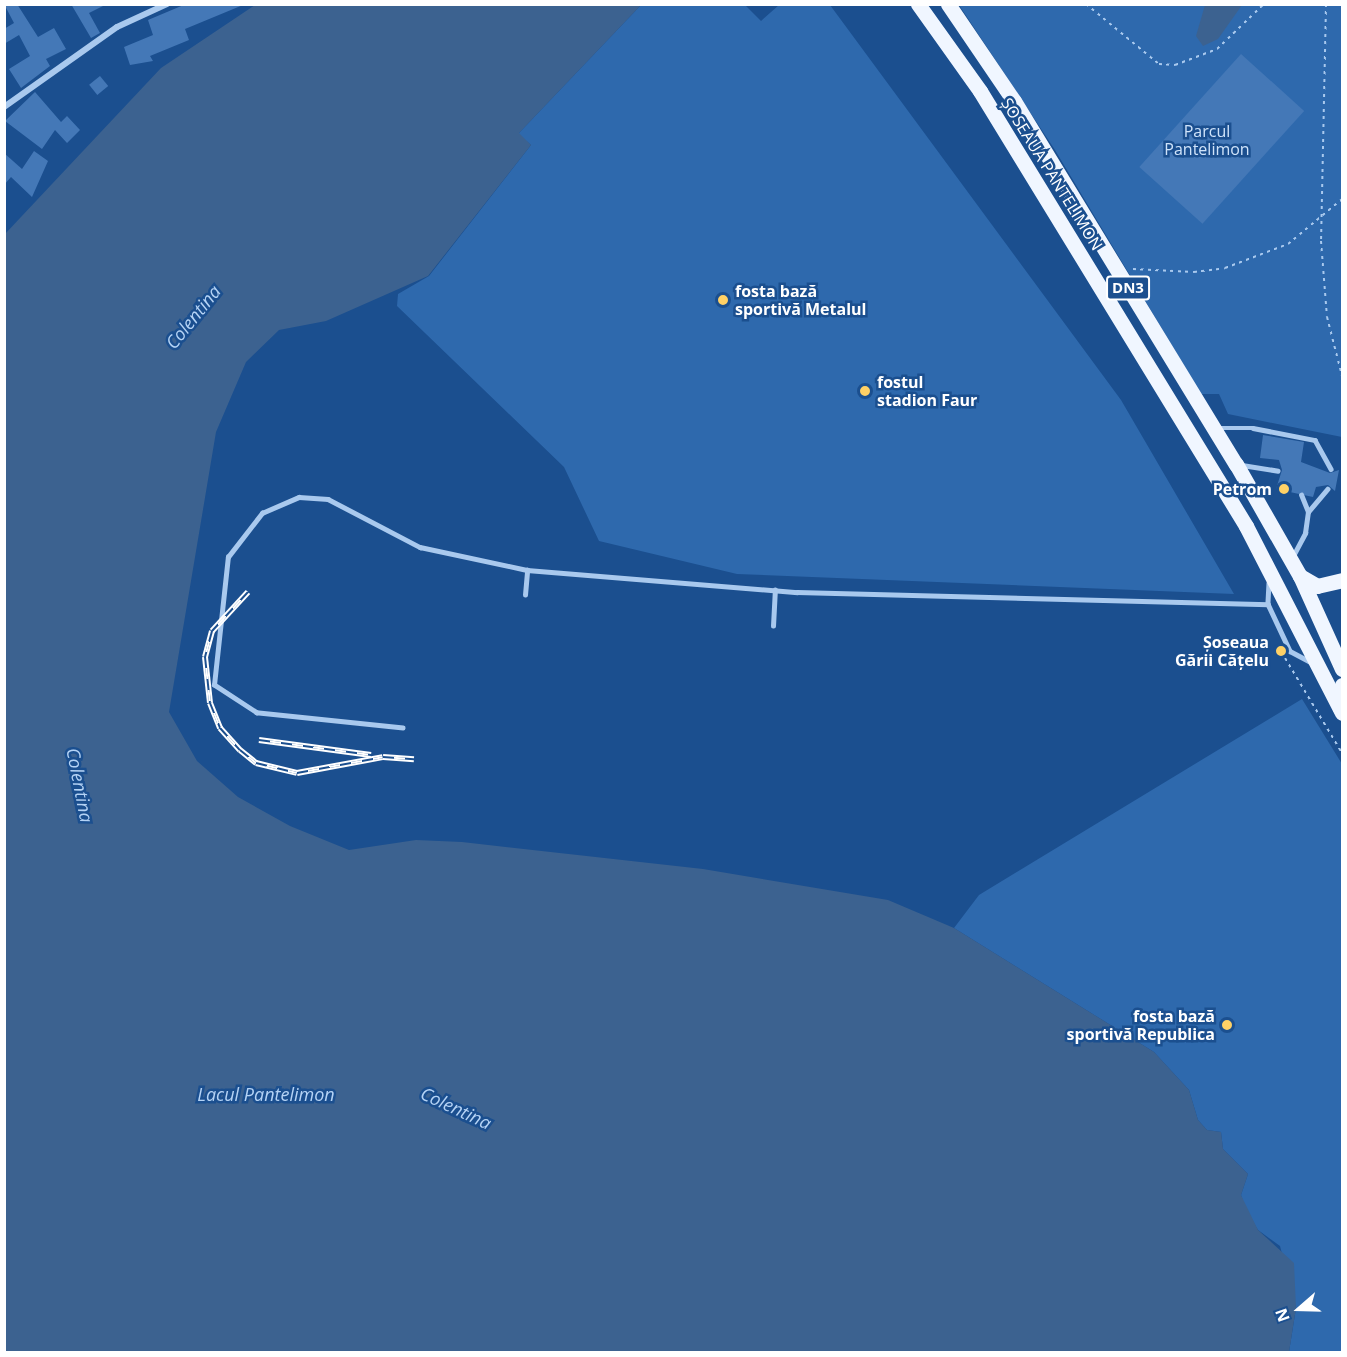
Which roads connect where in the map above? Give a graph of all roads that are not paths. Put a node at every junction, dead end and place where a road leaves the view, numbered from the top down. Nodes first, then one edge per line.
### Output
1 (167, 4) edge
2 (918, 4) edge
3 (948, 4) edge
4 (4, 107) edge
5 (1214, 428) junction
6 (1236, 464) junction
7 (1331, 469) dead end
8 (1278, 471) dead end
9 (1327, 489) dead end
10 (1301, 495) dead end
11 (1308, 512) junction
12 (1291, 558) junction
13 (1269, 569) junction
14 (527, 570) junction
15 (1300, 576) junction
16 (1342, 580) edge
17 (775, 590) junction
18 (525, 595) dead end
19 (1268, 604) junction
20 (773, 626) dead end
21 (1318, 665) junction
22 (1342, 671) edge
23 (1342, 685) edge
24 (1341, 711) edge
25 (402, 728) dead end

1 - 4 street
2 - 13 main road, ȘOSEAUA PANTELIMON / DN3
3 - 5 main road, ȘOSEAUA PANTELIMON / DN3
5 - 6 main road, ȘOSEAUA PANTELIMON / DN3
5 - 7 lane
6 - 8 lane
6 - 12 main road, ȘOSEAUA PANTELIMON / DN3
9 - 11 lane
10 - 11 lane
11 - 12 lane
12 - 15 main road, ȘOSEAUA PANTELIMON / DN3
13 - 19 lane
13 - 21 main road, ȘOSEAUA PANTELIMON / DN3
14 - 17 lane
14 - 18 lane
14 - 25 lane
15 - 16 main road
15 - 22 main road, ȘOSEAUA PANTELIMON / DN3
17 - 19 lane
17 - 20 lane
19 - 21 lane
21 - 22 main road
21 - 24 main road, ȘOSEAUA PANTELIMON / DN3
23 - 24 main road

